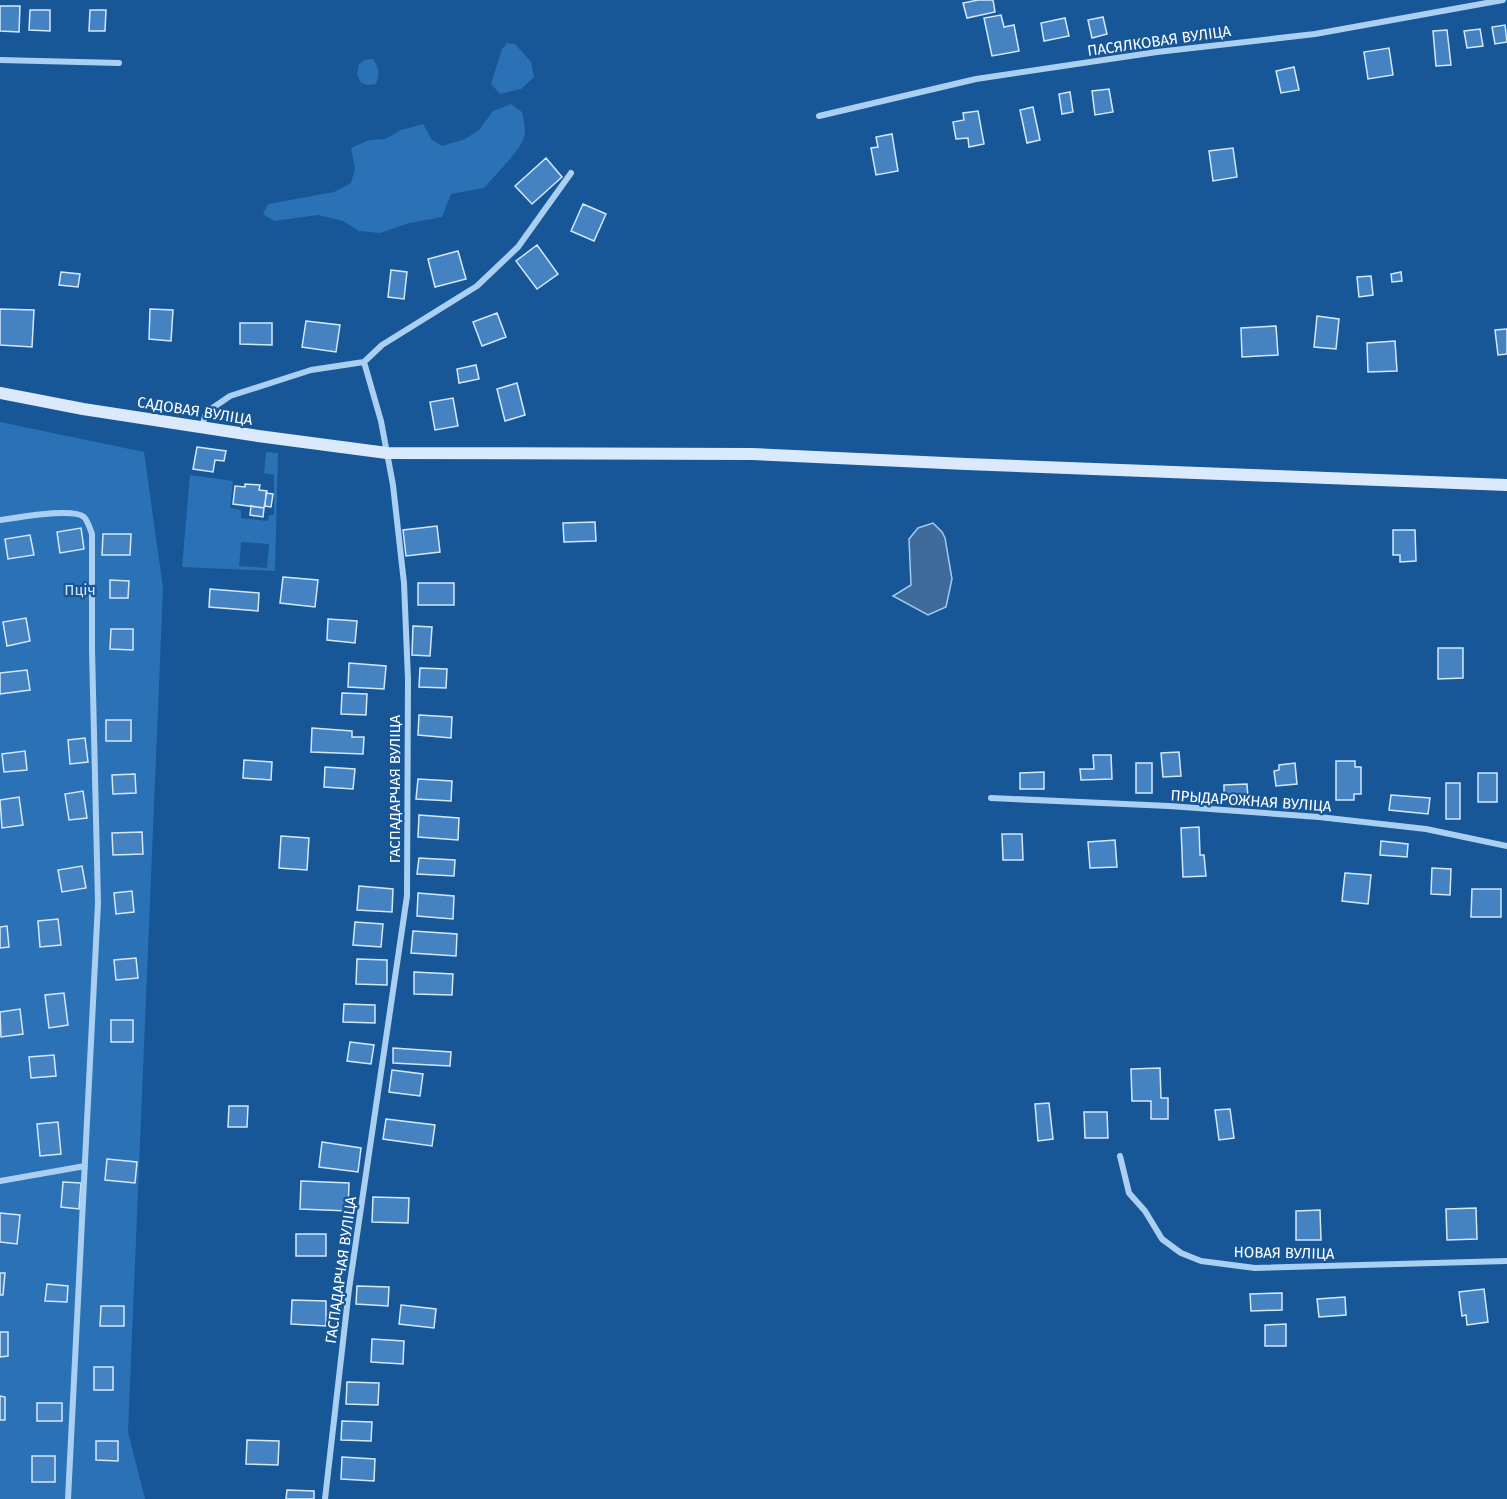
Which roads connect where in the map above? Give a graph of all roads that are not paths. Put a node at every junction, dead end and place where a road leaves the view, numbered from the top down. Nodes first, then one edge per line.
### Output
1 (1503, 0) edge
2 (0, 60) edge
3 (119, 63) dead end
4 (819, 116) dead end
5 (571, 173) dead end
6 (364, 362) junction
7 (0, 393) edge
8 (202, 427) junction
9 (387, 453) junction
10 (1507, 485) edge
11 (0, 520) edge
12 (991, 798) dead end
13 (1507, 846) edge
14 (1120, 1156) dead end
15 (85, 1166) junction
16 (0, 1181) edge
17 (1507, 1261) edge
18 (68, 1499) edge
19 (325, 1499) edge

1 - 4 street, ПАСЯЛКОВАЯ ВУЛІЦА
2 - 3 street
5 - 6 street
6 - 8 street
6 - 9 street, ГАСПАДАРЧАЯ ВУЛІЦА
7 - 8 street, САДОВАЯ ВУЛІЦА
8 - 9 street, САДОВАЯ ВУЛІЦА
9 - 10 street, САДОВАЯ ВУЛІЦА
9 - 19 street, ГАСПАДАРЧАЯ ВУЛІЦА
11 - 15 street
12 - 13 street, ПРЫДАРОЖНАЯ ВУЛІЦА
14 - 17 street, НОВАЯ ВУЛІЦА
15 - 16 street
15 - 18 street

